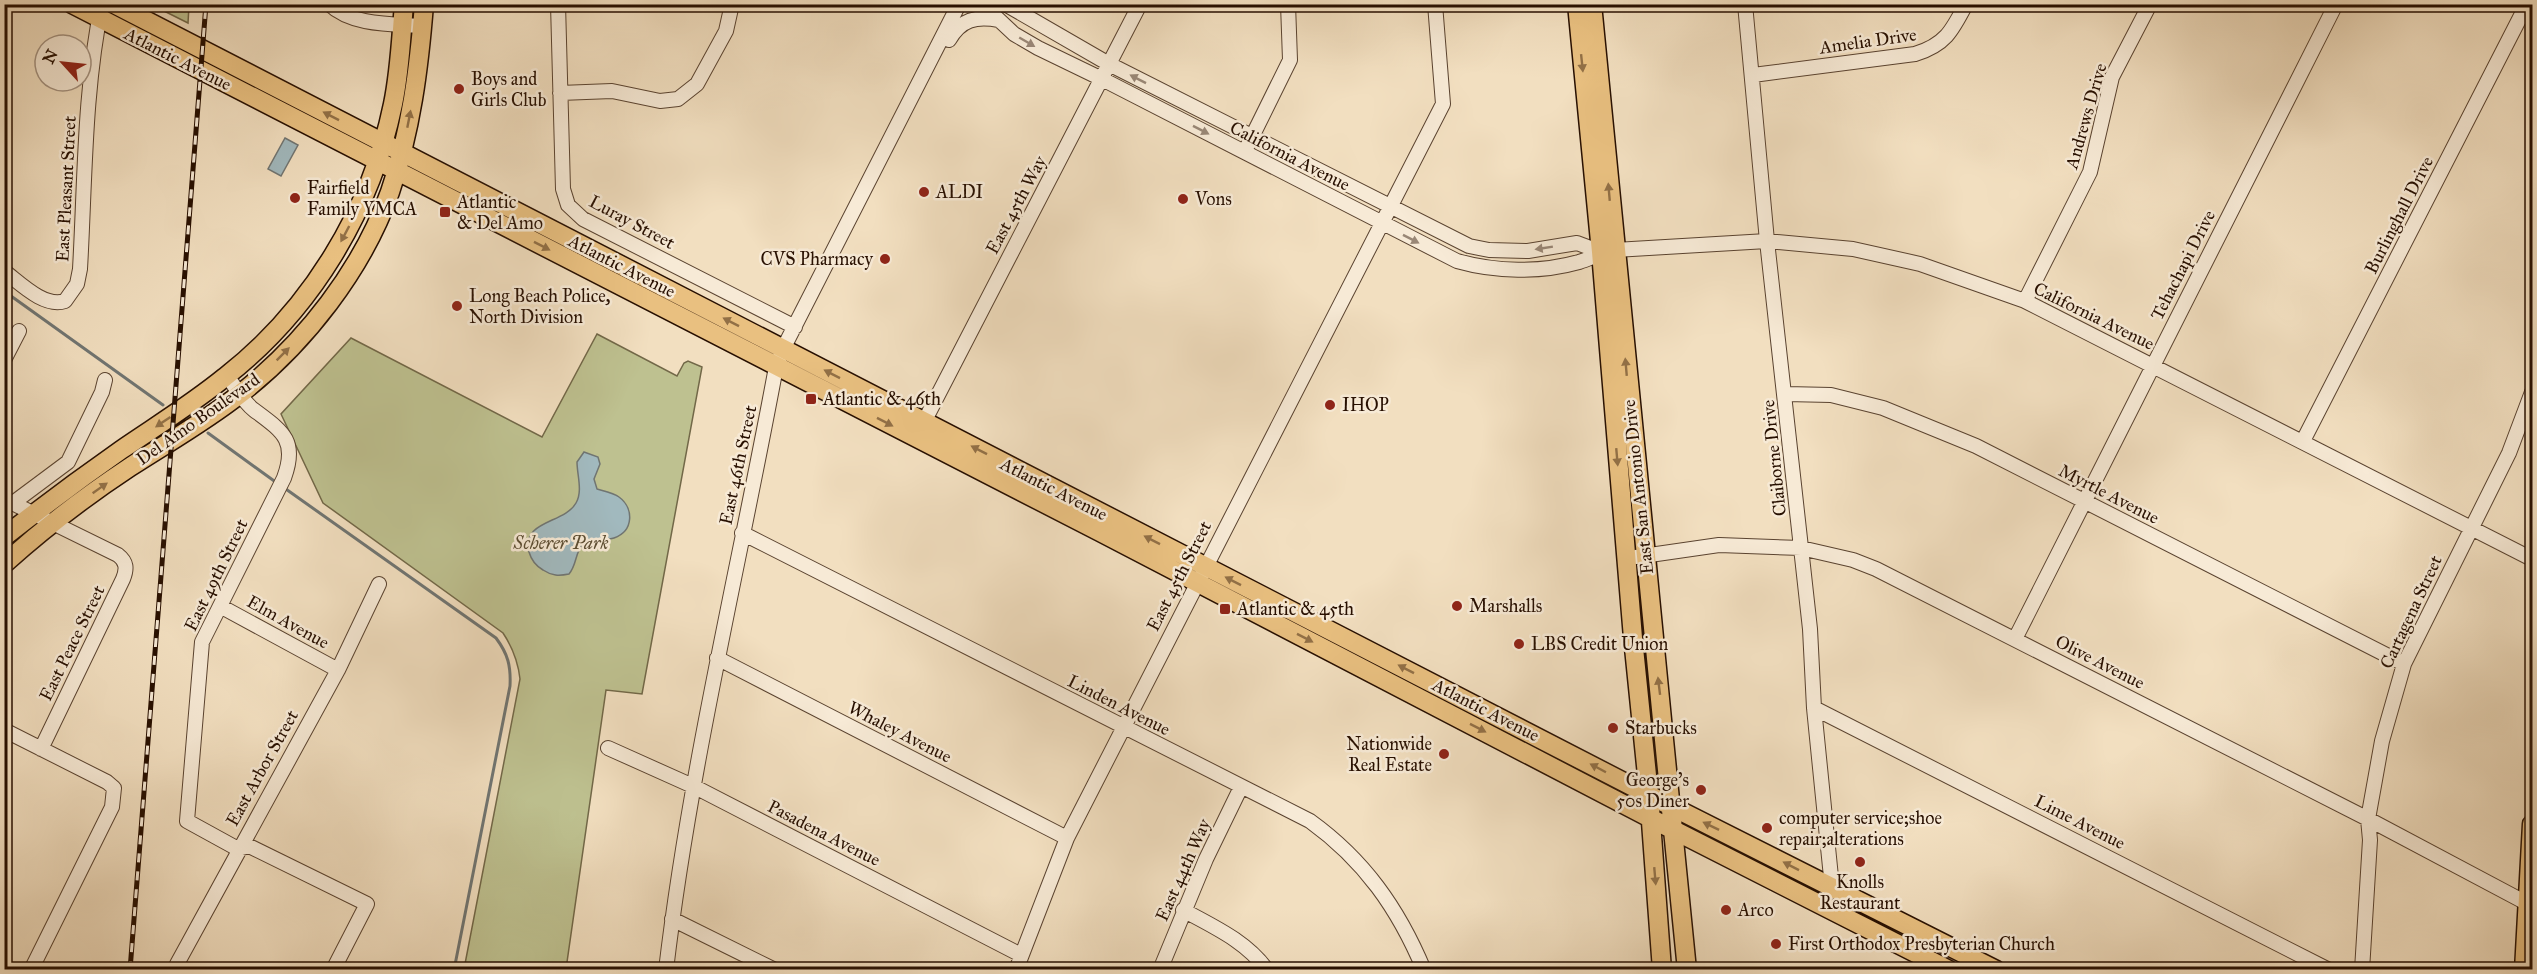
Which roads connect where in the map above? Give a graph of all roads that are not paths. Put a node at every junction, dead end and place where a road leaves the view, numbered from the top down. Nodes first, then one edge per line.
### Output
1 (72, 4) edge
2 (114, 4) edge
3 (329, 4) edge
4 (404, 4) edge
5 (424, 4) edge
6 (558, 4) edge
7 (732, 4) edge
8 (959, 4) edge
9 (982, 4) edge
10 (1005, 4) edge
11 (1140, 4) edge
12 (1288, 4) edge
13 (1435, 4) edge
14 (1576, 4) edge
15 (1592, 4) edge
16 (1745, 4) edge
17 (1966, 4) edge
18 (2150, 4) edge
19 (2336, 4) edge
20 (2527, 4) edge
21 (100, 12) edge
22 (999, 20) junction
23 (402, 25) junction
24 (422, 26) junction
25 (935, 53) junction
26 (1109, 64) junction
27 (1753, 75) junction
28 (1102, 79) junction
29 (560, 93) junction
30 (1252, 138) junction
31 (383, 142) junction
32 (402, 152) junction
33 (1244, 152) junction
34 (378, 162) junction
35 (396, 171) junction
36 (1390, 207) junction
37 (1381, 224) junction
38 (1767, 241) junction
39 (1608, 251) junction
40 (4, 272) edge
41 (2025, 301) junction
42 (795, 327) junction
43 (19, 331) dead end
44 (783, 349) junction
45 (4, 360) edge
46 (2153, 365) junction
47 (776, 367) junction
48 (227, 376) junction
49 (105, 380) dead end
50 (2532, 392) edge
51 (241, 393) junction
52 (1786, 394) junction
53 (924, 422) junction
54 (2303, 441) junction
55 (9, 501) edge
56 (2084, 502) junction
57 (34, 513) junction
58 (53, 522) junction
59 (2472, 528) junction
60 (742, 533) junction
61 (4, 537) edge
62 (1801, 548) junction
63 (1646, 556) junction
64 (1626, 557) junction
65 (2532, 559) edge
66 (4, 564) edge
67 (1201, 574) junction
68 (379, 584) dead end
69 (220, 606) junction
70 (2016, 639) junction
71 (717, 658) junction
72 (2404, 664) junction
73 (338, 670) junction
74 (1814, 708) junction
75 (1123, 727) junction
76 (4, 730) edge
77 (41, 748) junction
78 (608, 748) dead end
79 (695, 787) junction
80 (1241, 787) junction
81 (1650, 795) junction
82 (1672, 807) junction
83 (1650, 818) junction
84 (2368, 819) junction
85 (2532, 824) edge
86 (1675, 829) junction
87 (1067, 838) junction
88 (238, 849) junction
89 (1833, 887) junction
90 (2530, 905) edge
91 (1822, 906) junction
92 (1183, 910) junction
93 (672, 919) junction
94 (1021, 955) junction
95 (32, 969) edge
96 (176, 969) edge
97 (333, 969) edge
98 (666, 969) edge
99 (775, 969) edge
100 (1016, 969) edge
101 (1160, 969) edge
102 (1267, 969) edge
103 (1424, 969) edge
104 (1662, 969) edge
105 (1687, 969) edge
106 (1949, 969) edge
107 (1996, 969) edge
108 (2330, 969) edge
109 (2362, 969) edge
110 (2524, 969) edge

1 - 21 main road, Atlantic Avenue
31 -> 2 main road, Atlantic Avenue
3 - 23 street
4 - 23 main road, Del Amo Boulevard
5 - 24 main road, Del Amo Boulevard
6 - 29 street, Luray Street
7 - 29 street
8 - 25 street, East 46th Street
9 - 22 street, California Avenue
10 - 26 street, California Avenue
11 - 26 street, East 45th Way
12 - 30 street
13 - 36 street, East 45th Street
14 -> 39 main road, East San Antonio Drive
39 -> 15 main road, East San Antonio Drive
16 - 27 street, Claiborne Drive
17 - 27 street, Amelia Drive
18 - 41 street, Andrews Drive
19 - 46 street, Tehachapi Drive
20 - 54 street, Burlinghall Drive
21 - 34 main road, Atlantic Avenue
21 - 40 street, East Pleasant Street
22 - 25 street
22 -> 28 street, California Avenue
23 - 24 street
23 - 31 main road, Del Amo Boulevard
32 -> 24 main road, Del Amo Boulevard
25 - 42 street, East 46th Street
26 - 28 street, East 45th Way
30 -> 26 street, California Avenue
27 - 38 street, Claiborne Drive
28 -> 33 street, California Avenue
28 - 53 street, East 45th Way
29 - 42 street, Luray Street
30 - 33 street
30 - 36 street, California Avenue
31 - 32 main road, Atlantic Avenue
31 - 34 main road, Del Amo Boulevard
32 - 35 main road, Del Amo Boulevard
44 -> 32 main road, Atlantic Avenue
33 - 37 street, California Avenue
34 - 35 main road, Atlantic Avenue
34 -> 48 main road, Del Amo Boulevard
35 -> 47 main road, Atlantic Avenue
51 -> 35 main road, Del Amo Boulevard
36 - 37 street, East 45th Street
39 -> 36 street, California Avenue
37 -> 39 street, California Avenue
37 - 67 street, East 45th Street
38 - 39 street, California Avenue
38 - 41 street, California Avenue
38 - 52 street, Claiborne Drive
63 -> 39 main road, East San Antonio Drive
39 -> 64 main road, East San Antonio Drive
41 - 46 street, California Avenue
42 - 44 street, East 46th Street
43 - 45 street
44 - 47 street, East 46th Street
53 -> 44 main road, Atlantic Avenue
46 - 54 street, California Avenue
46 - 56 street, Tehachapi Drive
47 - 60 street, East 46th Street
47 -> 67 main road, Atlantic Avenue
48 - 51 street, East 49th Street
48 -> 57 main road, Del Amo Boulevard
49 - 55 street
50 - 59 street, Cartagena Street
58 -> 51 main road, Del Amo Boulevard
51 - 69 street, East 49th Street
52 - 56 street, Myrtle Avenue
52 - 62 street, Claiborne Drive
67 -> 53 main road, Atlantic Avenue
54 - 59 street, California Avenue
55 - 57 street
56 - 70 street, Tehachapi Drive
56 - 72 street, Myrtle Avenue
57 - 58 street
57 - 61 main road, Del Amo Boulevard
58 - 66 main road, Del Amo Boulevard
58 - 77 street, East Peace Street
59 - 65 street, California Avenue
59 - 72 street, Cartagena Street
60 - 71 street, East 46th Street
60 - 75 street, Linden Avenue
62 - 63 street, Olive Avenue
62 - 70 street, Olive Avenue
62 - 74 street, Claiborne Drive
63 - 64 street, Olive Avenue
82 -> 63 main road, East San Antonio Drive
64 - 81 main road, East San Antonio Drive
67 - 75 street, East 45th Street
81 -> 67 main road, Atlantic Avenue
67 -> 83 main road, Atlantic Avenue
68 - 73 street, East Arbor Street
69 - 73 street, Elm Avenue
69 - 88 street, East 49th Street
70 - 84 street, Olive Avenue
71 - 79 street, East 46th Street
71 - 87 street, Whaley Avenue
72 - 84 street, Cartagena Street
73 - 88 street, East Arbor Street
74 - 89 street, Claiborne Drive
74 - 108 street, Lime Avenue
75 - 80 street, Linden Avenue
75 - 87 street, East 45th Street
76 - 77 street
77 - 95 street
78 - 79 street, Pasadena Avenue
79 - 93 street, East 46th Street
79 - 94 street, Pasadena Avenue
80 - 92 street, East 44th Way
80 - 103 street, Linden Avenue
81 - 82 main road, Atlantic Avenue
81 - 83 main road, East San Antonio Drive
82 - 86 main road, East San Antonio Drive
89 -> 82 main road, Atlantic Avenue
83 - 86 main road, Atlantic Avenue
83 -> 104 main road, East San Antonio Drive
84 - 90 street, Olive Avenue
84 - 109 street, Cartagena Street
85 - 90 main road
86 - 91 main road, Atlantic Avenue
86 - 105 main road, East San Antonio Drive
87 - 94 street, East 45th Street
88 - 96 street, East Arbor Street
88 - 97 street
89 - 91 street
89 - 107 main road, Atlantic Avenue
90 - 110 main road
91 - 106 main road, Atlantic Avenue
92 - 101 street, East 44th Way
92 - 102 street
93 - 98 street, East 46th Street
93 - 99 street
94 - 100 street, East 45th Street

